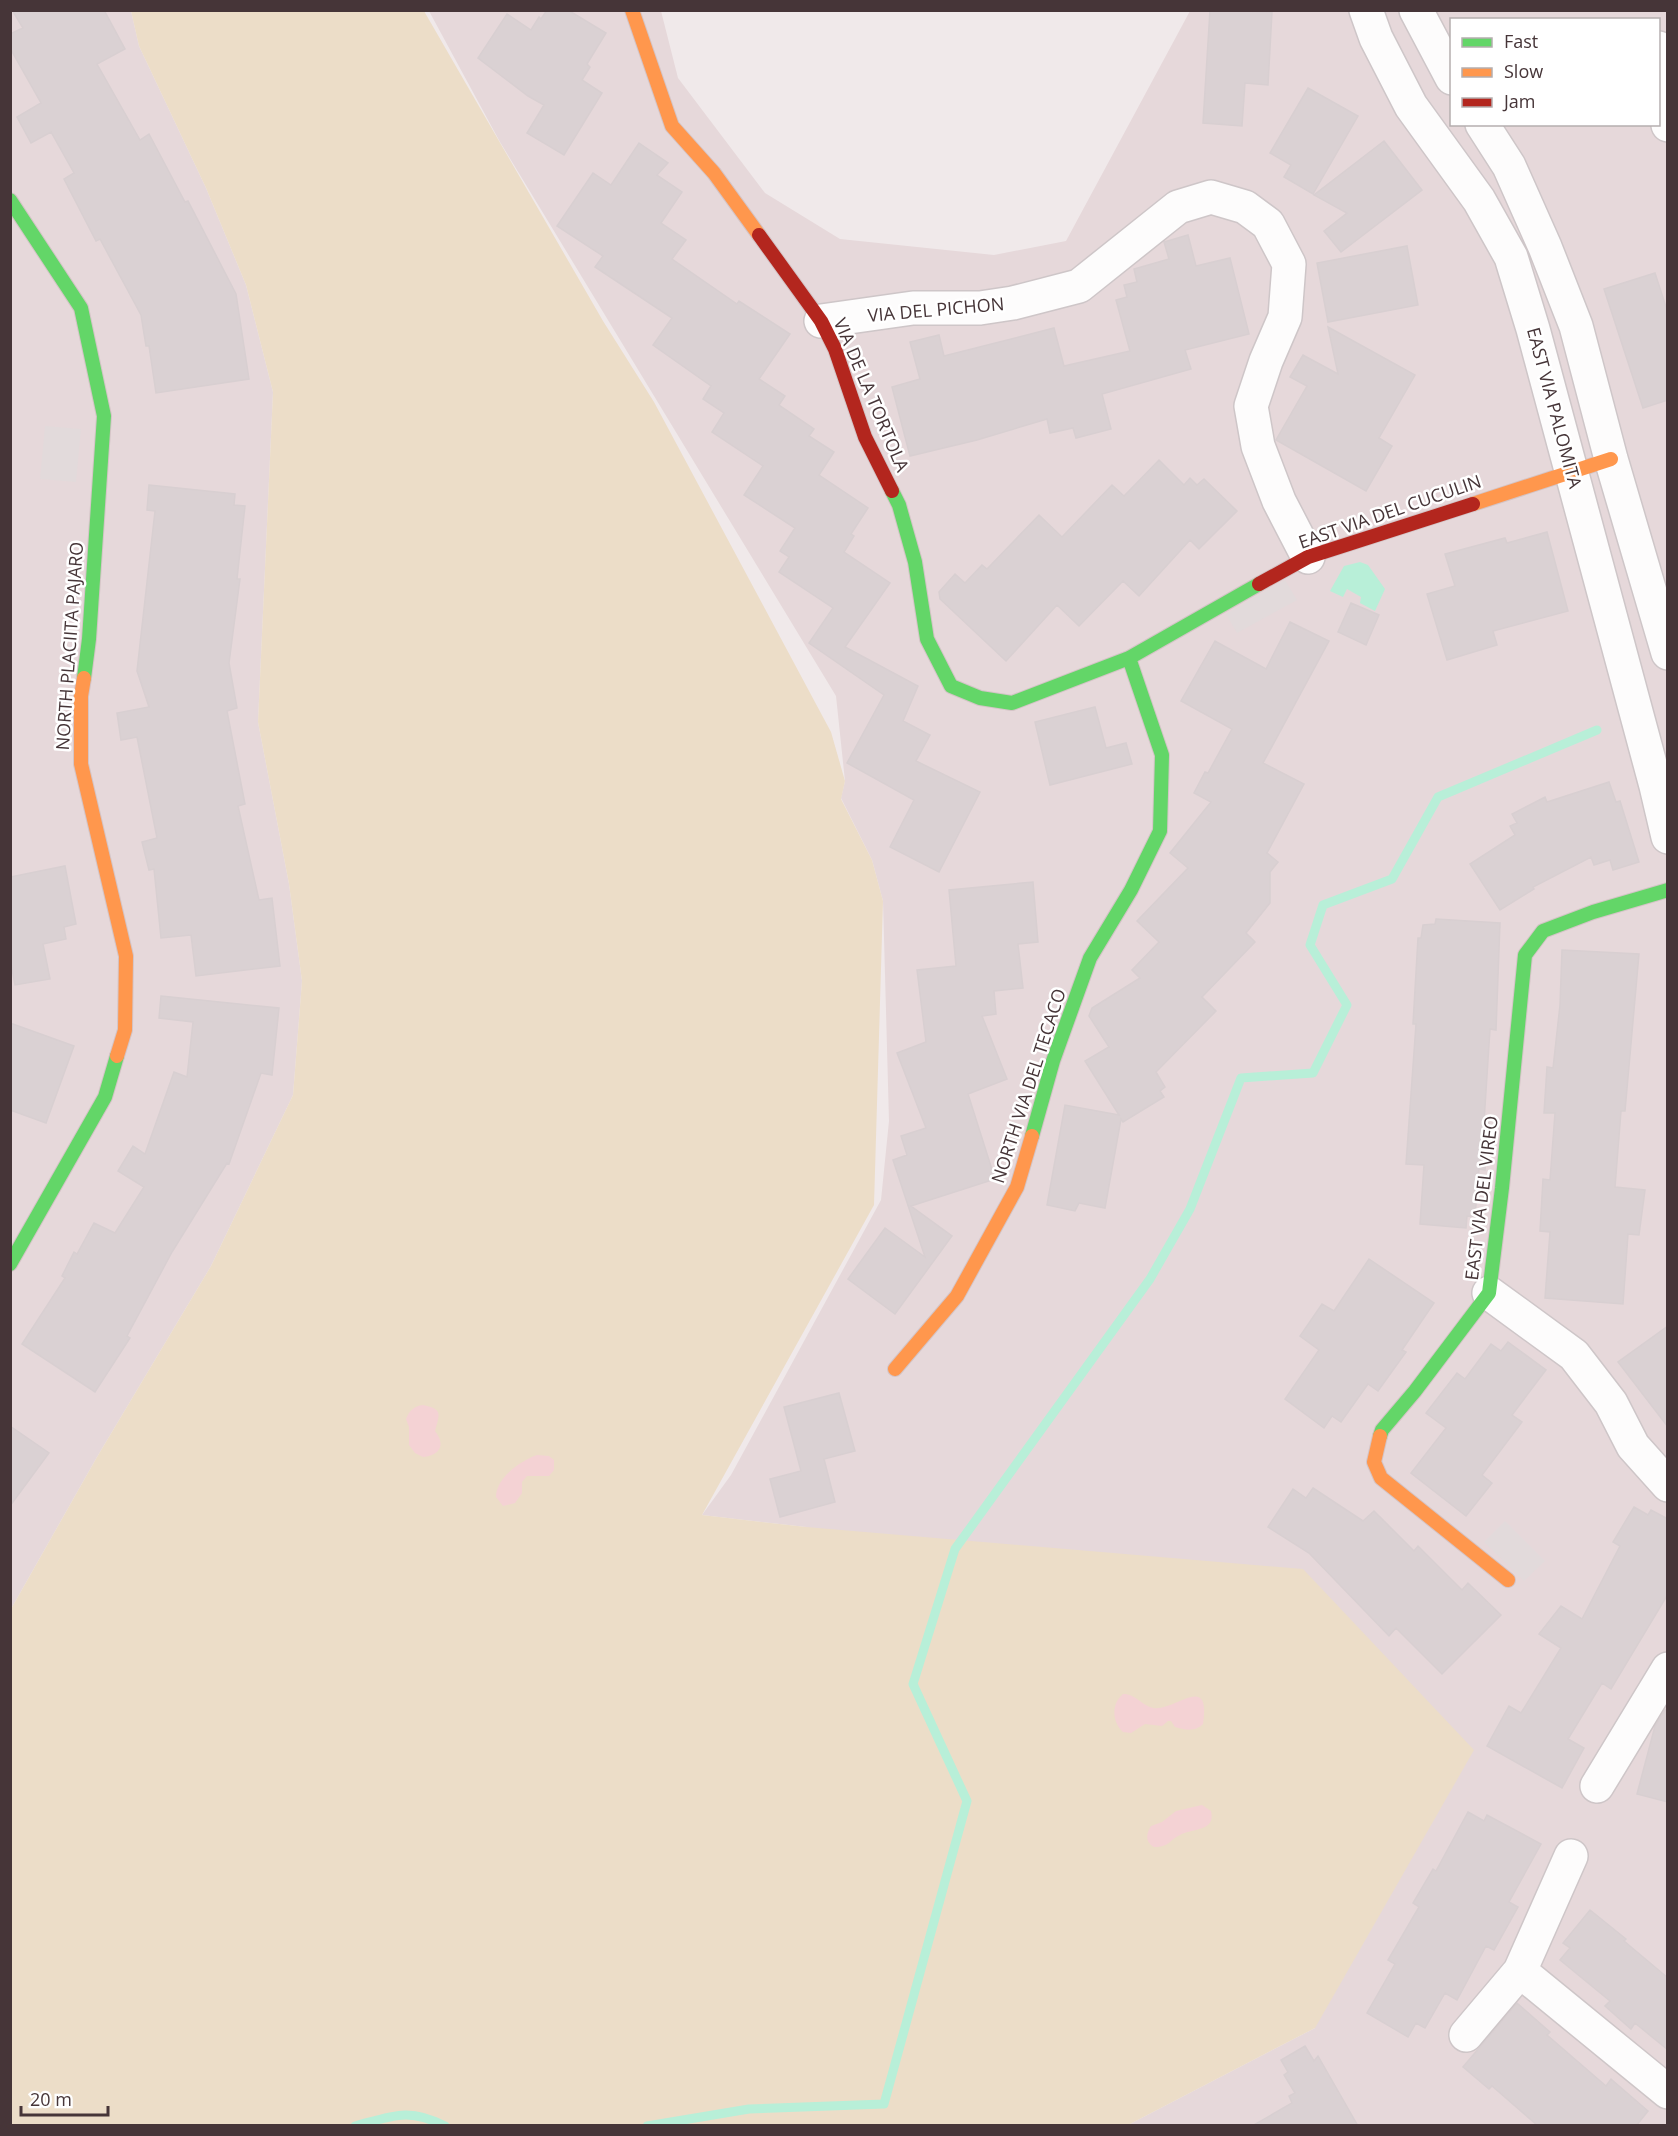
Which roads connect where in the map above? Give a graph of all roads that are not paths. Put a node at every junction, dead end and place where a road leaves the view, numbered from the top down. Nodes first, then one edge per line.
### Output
1 (632, 10) edge
2 (1366, 10) edge
3 (1416, 10) edge
4 (1660, 57) edge
5 (1450, 74) edge
6 (1668, 125) edge
7 (1483, 126) edge
8 (10, 200) edge
9 (821, 321) junction
10 (1611, 459) junction
11 (1571, 470) junction
12 (1308, 557) junction
13 (1668, 653) edge
14 (1129, 658) junction
15 (1668, 837) edge
16 (1668, 891) edge
17 (10, 1264) edge
18 (1489, 1293) junction
19 (895, 1369) dead end
20 (1668, 1485) edge
21 (1508, 1580) dead end
22 (1666, 1674) edge
23 (1597, 1786) dead end
24 (1571, 1856) dead end
25 (1520, 1971) junction
26 (1466, 2035) dead end
27 (1668, 2092) edge

1 - 9 street, VIA DE LA TORTOLA
2 - 11 street, EAST VIA PALOMITA
3 - 5 street
4 - 6 street
7 - 10 street
8 - 17 street, NORTH PLACIITA PAJARO
9 - 12 street, VIA DEL PICHON
9 - 14 street, VIA DE LA TORTOLA
10 - 11 street, EAST VIA DEL CUCULIN
10 - 13 street
11 - 12 street, EAST VIA DEL CUCULIN
11 - 15 street, EAST VIA PALOMITA
12 - 14 street, EAST VIA DEL CUCULIN
14 - 19 street, NORTH VIA DEL TECACO
16 - 18 street, EAST VIA DEL VIREO
18 - 20 street
18 - 21 street, EAST VIA DEL VIREO
22 - 23 street
24 - 25 street
25 - 26 street
25 - 27 street

